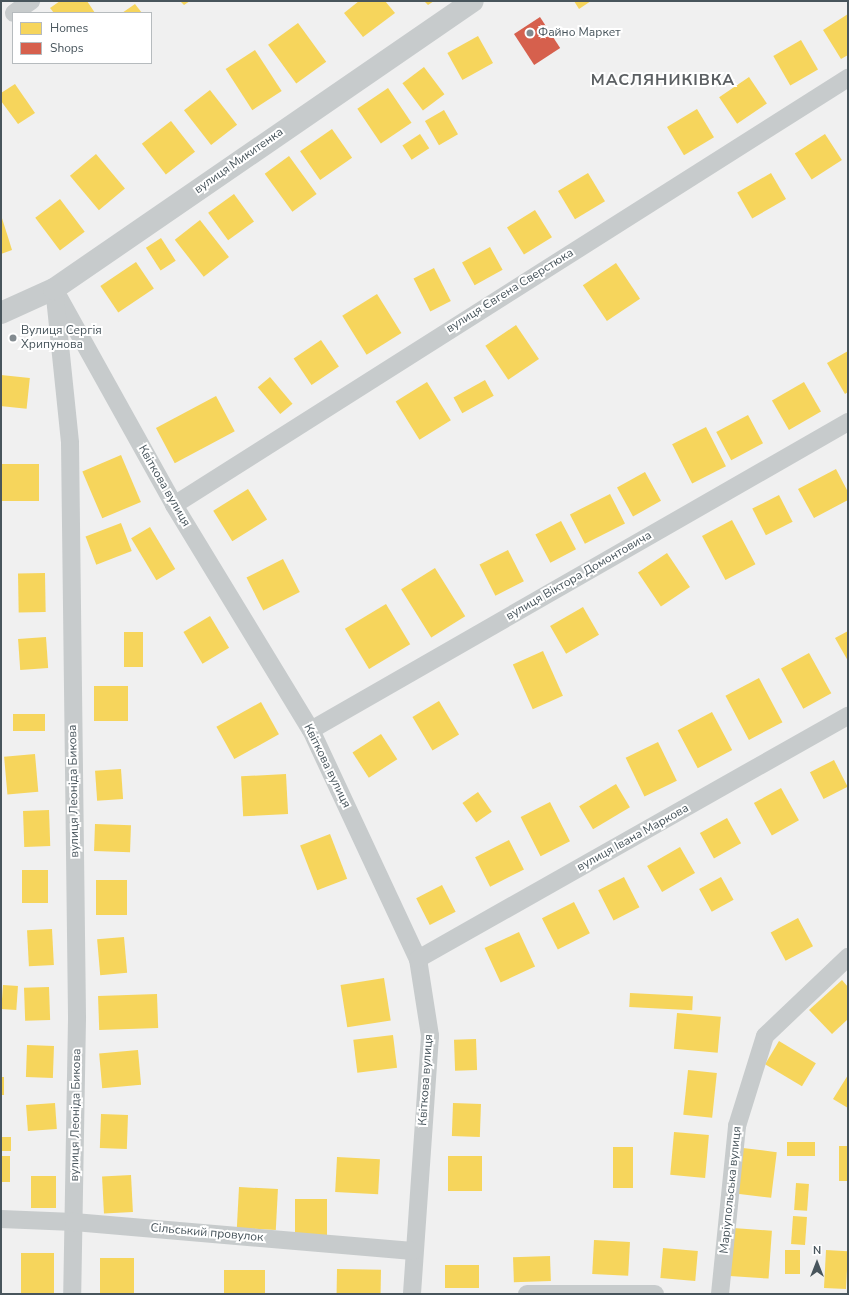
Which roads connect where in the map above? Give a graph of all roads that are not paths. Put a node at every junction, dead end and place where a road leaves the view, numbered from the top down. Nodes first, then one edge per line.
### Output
1 (31, 1) edge
2 (472, 1) edge
3 (14, 12) edge
4 (12, 14) edge
5 (1, 22) edge
6 (848, 78) edge
7 (54, 289) junction
8 (1, 313) edge
9 (848, 422) edge
10 (174, 506) junction
11 (848, 716) edge
12 (311, 730) junction
13 (848, 957) edge
14 (418, 959) junction
15 (1, 1219) edge
16 (74, 1222) junction
17 (413, 1251) junction
18 (72, 1294) edge
19 (412, 1294) edge
20 (527, 1294) edge
21 (655, 1294) edge
22 (720, 1294) edge

1 - 3 street
2 - 7 street, вулиця Микитенка
4 - 5 street
6 - 10 street, вулиця Євгена Сверстюка
7 - 8 street, вулиця Микитенка
7 - 10 street, Квіткова вулиця
7 - 16 street, вулиця Леоніда Бикова
9 - 12 street, вулиця Віктора Домонтовича
10 - 12 street, Квіткова вулиця
11 - 14 street, вулиця Івана Маркова
12 - 14 street, Квіткова вулиця
13 - 22 street, Маріупольська вулиця
14 - 17 street, Квіткова вулиця
15 - 16 street, Сільський провулок
16 - 17 street, Сільський провулок
16 - 18 street, вулиця Леоніда Бикова
17 - 19 street, Квіткова вулиця
20 - 21 street

